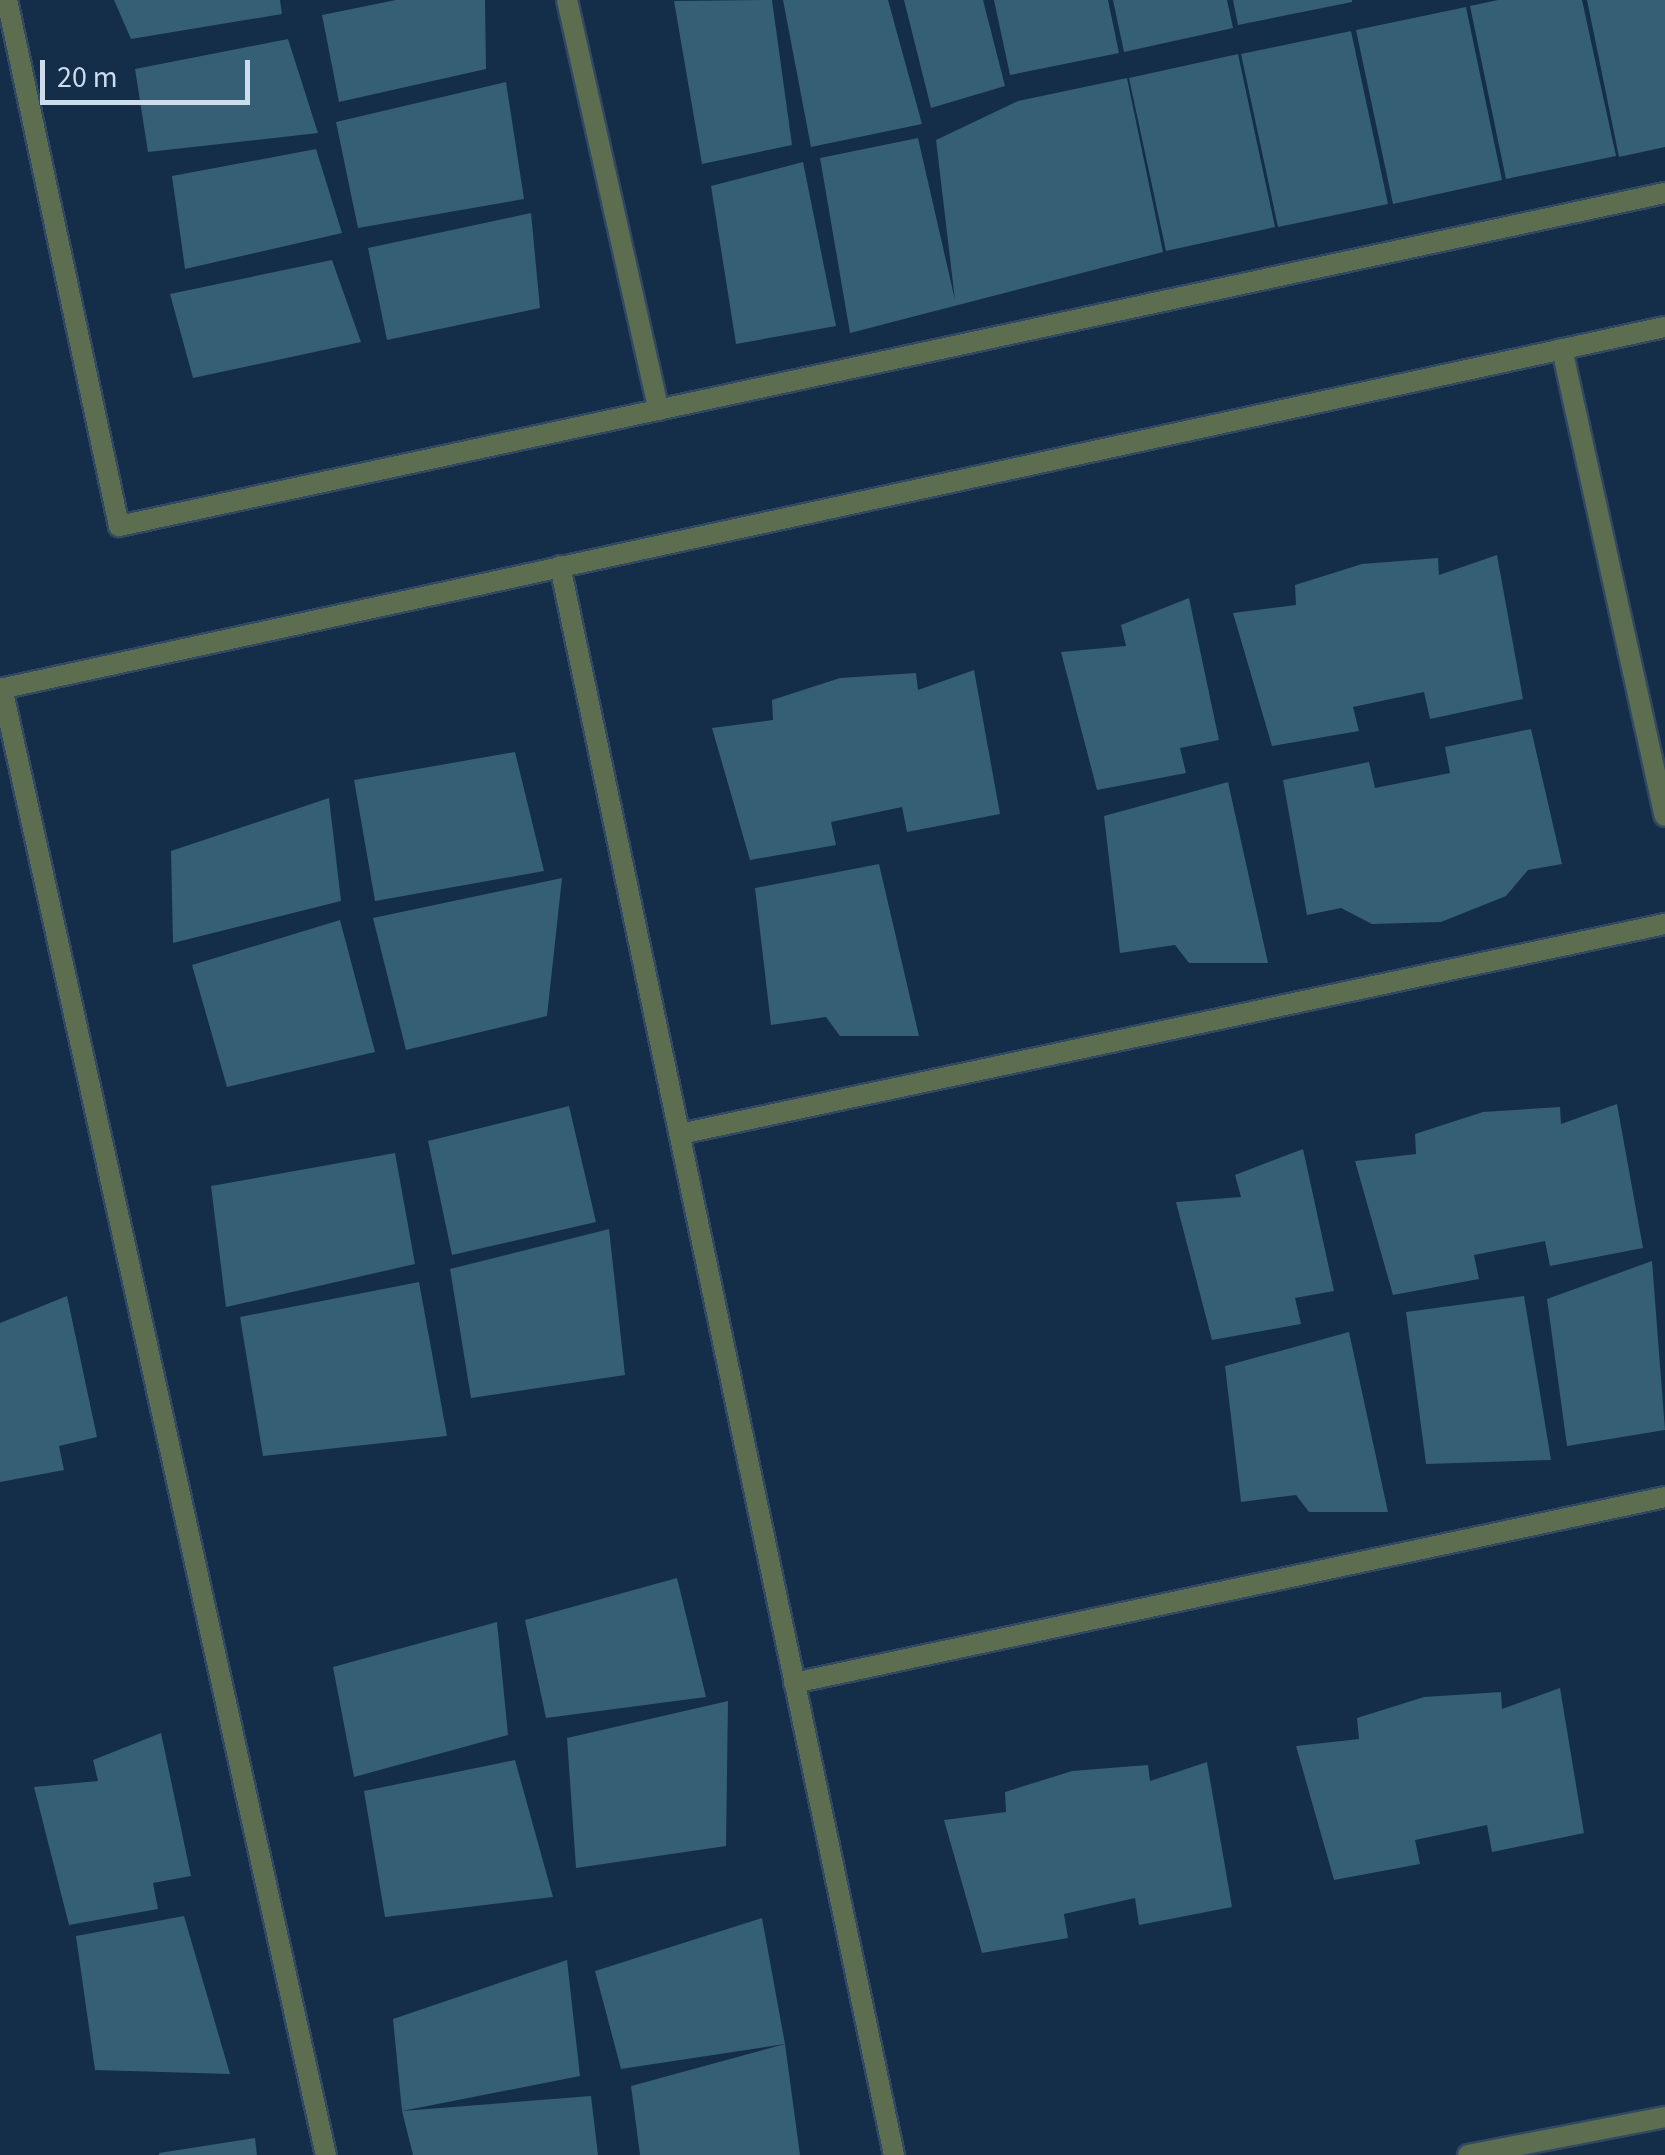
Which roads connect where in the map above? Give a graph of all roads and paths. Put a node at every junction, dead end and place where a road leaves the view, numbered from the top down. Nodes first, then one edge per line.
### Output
1 (8, 0) edge
2 (567, 0) edge
3 (1665, 193) edge
4 (1665, 327) edge
5 (1562, 349) junction
6 (659, 410) junction
7 (560, 566) junction
8 (1, 689) edge
9 (1665, 816) edge
10 (1665, 924) edge
11 (680, 1134) junction
12 (1665, 1497) edge
13 (794, 1683) junction
14 (1665, 2116) edge
15 (326, 2155) edge
16 (894, 2155) edge
17 (1468, 2155) edge

1 - 6 street
2 - 6 street
3 - 6 street
4 - 5 street
5 - 7 street
5 - 9 street
7 - 8 street
7 - 11 street
8 - 15 street
10 - 11 street
11 - 13 street
12 - 13 street
13 - 16 street
14 - 17 street

